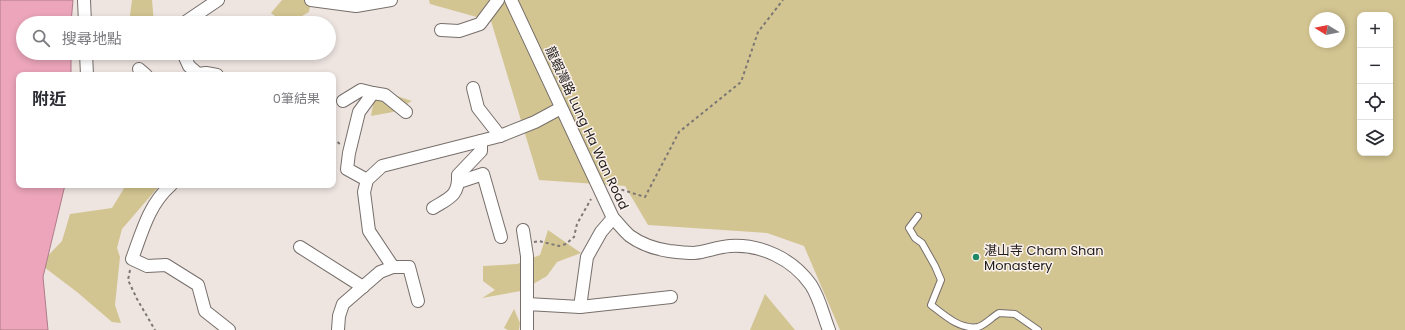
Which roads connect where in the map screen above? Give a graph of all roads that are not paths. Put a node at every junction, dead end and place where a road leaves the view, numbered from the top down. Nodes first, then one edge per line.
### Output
1 (84, 0) edge
2 (218, 0) edge
3 (311, 0) edge
4 (391, 0) edge
5 (498, 0) edge
6 (511, 0) edge
7 (333, 2) edge
8 (85, 16) edge
9 (194, 16) edge
10 (441, 30) dead end
11 (86, 60) edge
12 (187, 60) edge
13 (87, 72) edge
14 (195, 72) edge
15 (473, 88) dead end
16 (373, 92) junction
17 (343, 101) dead end
18 (561, 108) junction
19 (406, 112) dead end
20 (500, 136) junction
21 (481, 141) junction
22 (367, 180) junction
23 (458, 182) junction
24 (167, 188) edge
25 (433, 208) dead end
26 (918, 216) dead end
27 (613, 218) junction
28 (523, 230) dead end
29 (501, 237) dead end
30 (300, 248) dead end
31 (393, 267) junction
32 (363, 287) junction
33 (671, 297) dead end
34 (418, 301) dead end
35 (527, 304) junction
36 (580, 307) junction
37 (229, 330) edge
38 (338, 330) edge
39 (527, 330) edge
40 (829, 330) edge
41 (1038, 330) edge

1 - 8 street
2 - 9 street
3 - 7 street
4 - 7 street
5 - 10 street
6 - 18 street, 龍蝦灣路 Lung Ha Wan Road
11 - 13 street
12 - 14 street
15 - 20 street
16 - 17 street
16 - 19 street
16 - 22 street
18 - 20 street
18 - 27 street, 龍蝦灣路 Lung Ha Wan Road
20 - 21 street
21 - 22 street
21 - 23 street
22 - 31 street
23 - 25 street
23 - 29 street
24 - 37 street
26 - 41 lane
27 - 36 street
27 - 40 street, 龍蝦灣路 Lung Ha Wan Road
28 - 35 street
30 - 32 street
31 - 32 street
31 - 34 street
32 - 38 street
33 - 36 street
35 - 36 street
35 - 39 street

